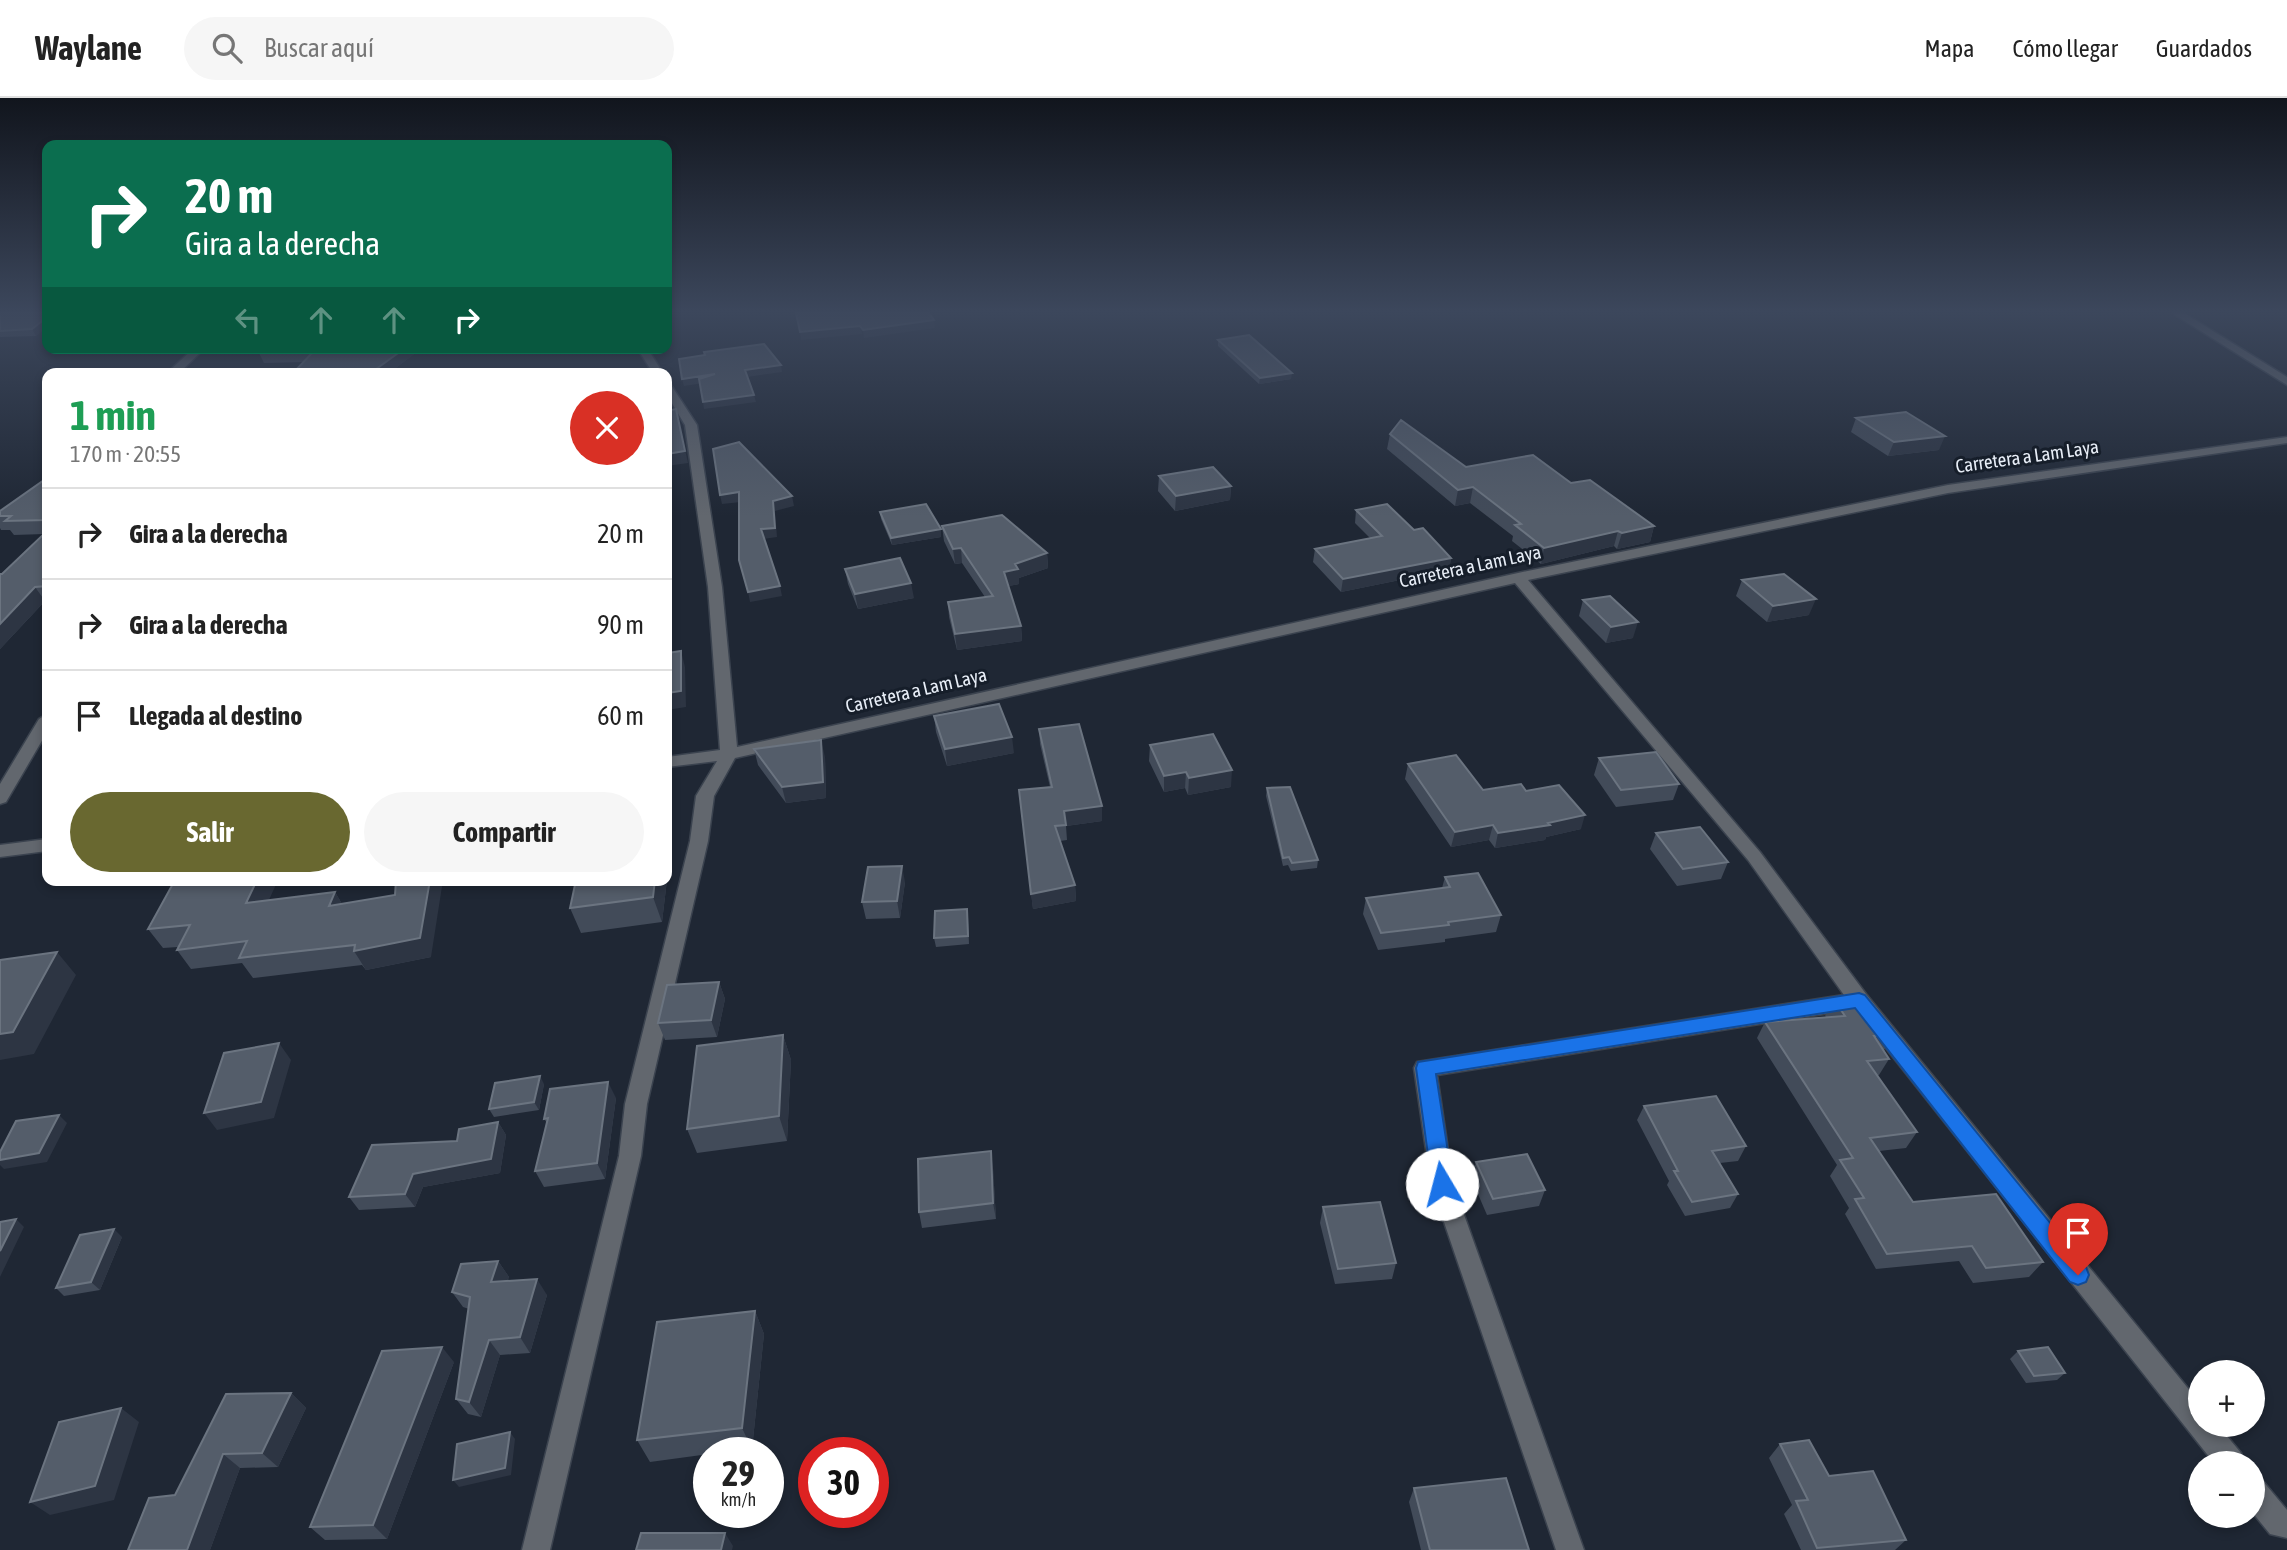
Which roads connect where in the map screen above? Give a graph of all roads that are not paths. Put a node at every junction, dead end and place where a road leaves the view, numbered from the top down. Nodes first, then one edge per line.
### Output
1 (672, 395) edge
2 (2287, 440) edge
3 (1518, 577) junction
4 (42, 727) edge
5 (729, 754) junction
6 (672, 761) edge
7 (0, 798) edge
8 (42, 846) edge
9 (0, 851) edge
10 (1859, 1000) junction
11 (2221, 1451) edge
12 (2265, 1506) edge
13 (2287, 1524) edge
14 (537, 1550) edge
15 (1570, 1550) edge

1 - 5 street
2 - 3 street, Carretera a Lam Laya
3 - 5 street, Carretera a Lam Laya
3 - 10 street
4 - 7 street
5 - 6 street, Carretera a Lam Laya
5 - 14 street
8 - 9 street
10 - 11 street
10 - 15 street
12 - 13 street

